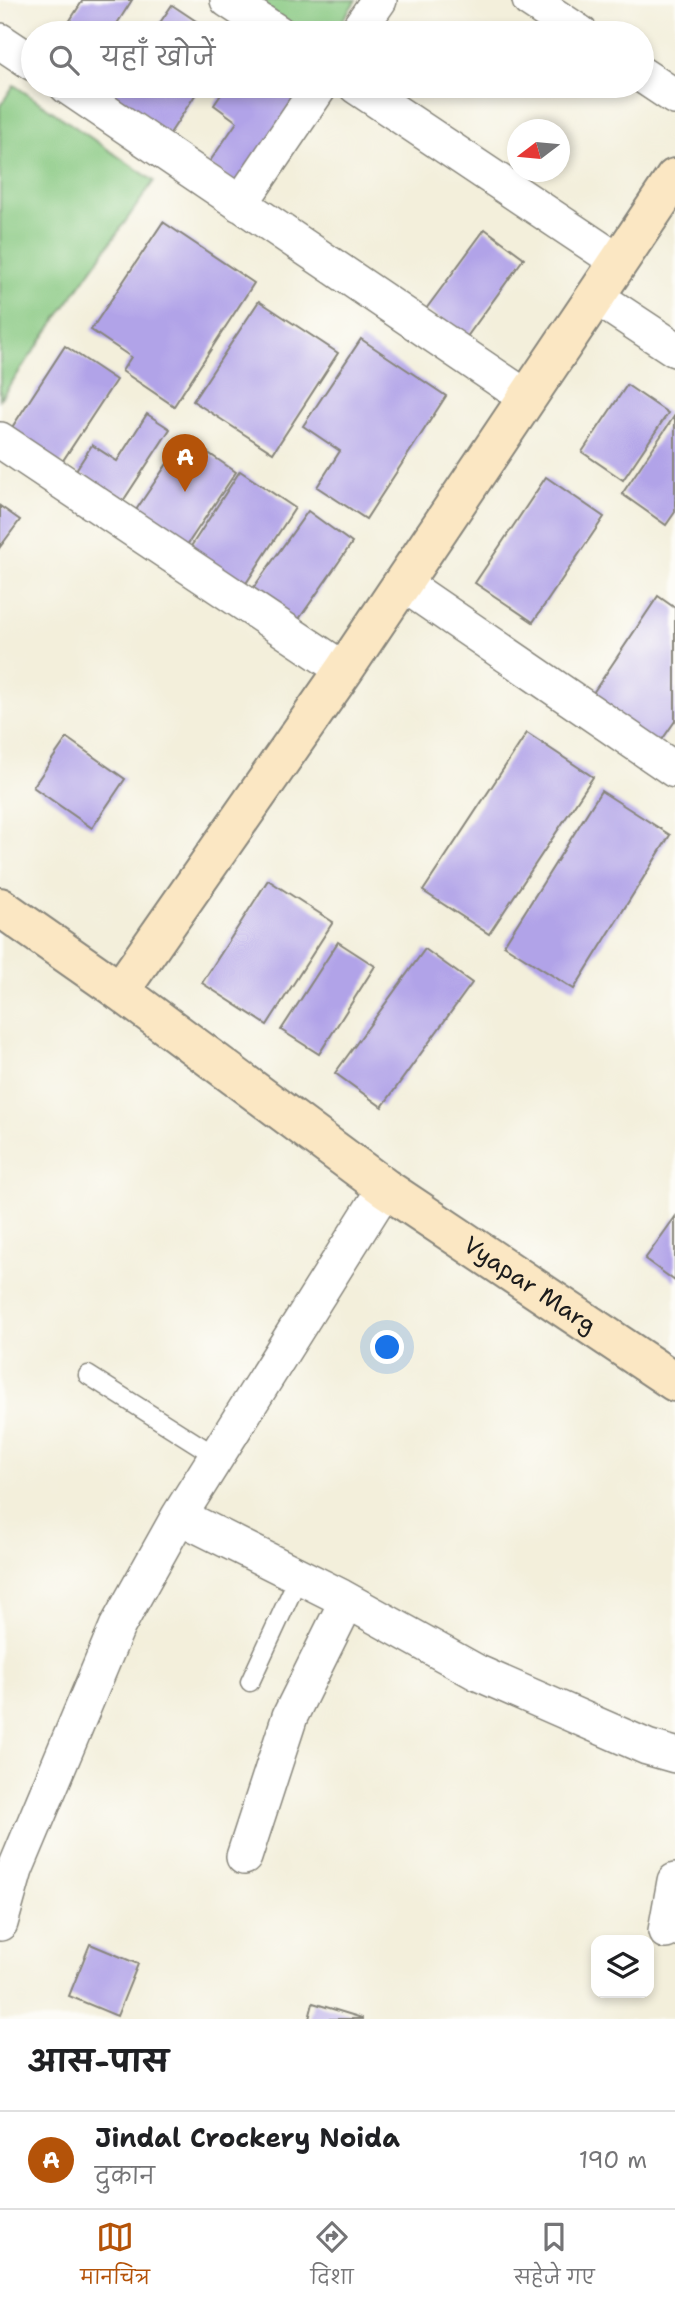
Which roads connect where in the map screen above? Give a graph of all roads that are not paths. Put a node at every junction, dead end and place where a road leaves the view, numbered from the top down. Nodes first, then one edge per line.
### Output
1 (228, 0) edge
2 (379, 0) edge
3 (530, 0) edge
4 (260, 21) edge
5 (364, 21) edge
6 (562, 21) edge
7 (0, 41) edge
8 (21, 55) edge
9 (654, 83) edge
10 (675, 97) edge
11 (84, 98) edge
12 (312, 98) edge
13 (374, 98) edge
14 (675, 178) edge
15 (240, 204) junction
16 (619, 262) junction
17 (595, 296) junction
18 (675, 349) edge
19 (527, 397) junction
20 (0, 440) edge
21 (402, 583) junction
22 (344, 670) junction
23 (675, 770) edge
24 (0, 907) edge
25 (120, 991) junction
26 (385, 1188) junction
27 (88, 1375) dead end
28 (675, 1382) edge
29 (216, 1456) junction
30 (179, 1517) junction
31 (299, 1576) junction
32 (347, 1601) junction
33 (250, 1682) dead end
34 (675, 1755) edge
35 (243, 1857) dead end
36 (8, 1867) edge
37 (675, 1881) edge
38 (0, 1923) edge
39 (666, 1931) dead end

1 - 4 street
2 - 5 street
3 - 6 street
7 - 8 street
9 - 10 street
11 - 15 street
12 - 15 street
13 - 16 street
14 - 16 street
15 - 19 street
16 - 17 street
17 - 18 street
17 - 19 street
19 - 21 street
20 - 22 street
21 - 22 street
21 - 23 street
22 - 25 street
24 - 25 street, Vyapar Marg
25 - 26 street, Vyapar Marg
26 - 28 street, Vyapar Marg
26 - 29 street
27 - 29 lane
29 - 30 street
30 - 31 street
30 - 36 street
31 - 32 street
31 - 33 lane
32 - 34 street
32 - 35 street
36 - 38 street
37 - 39 street

